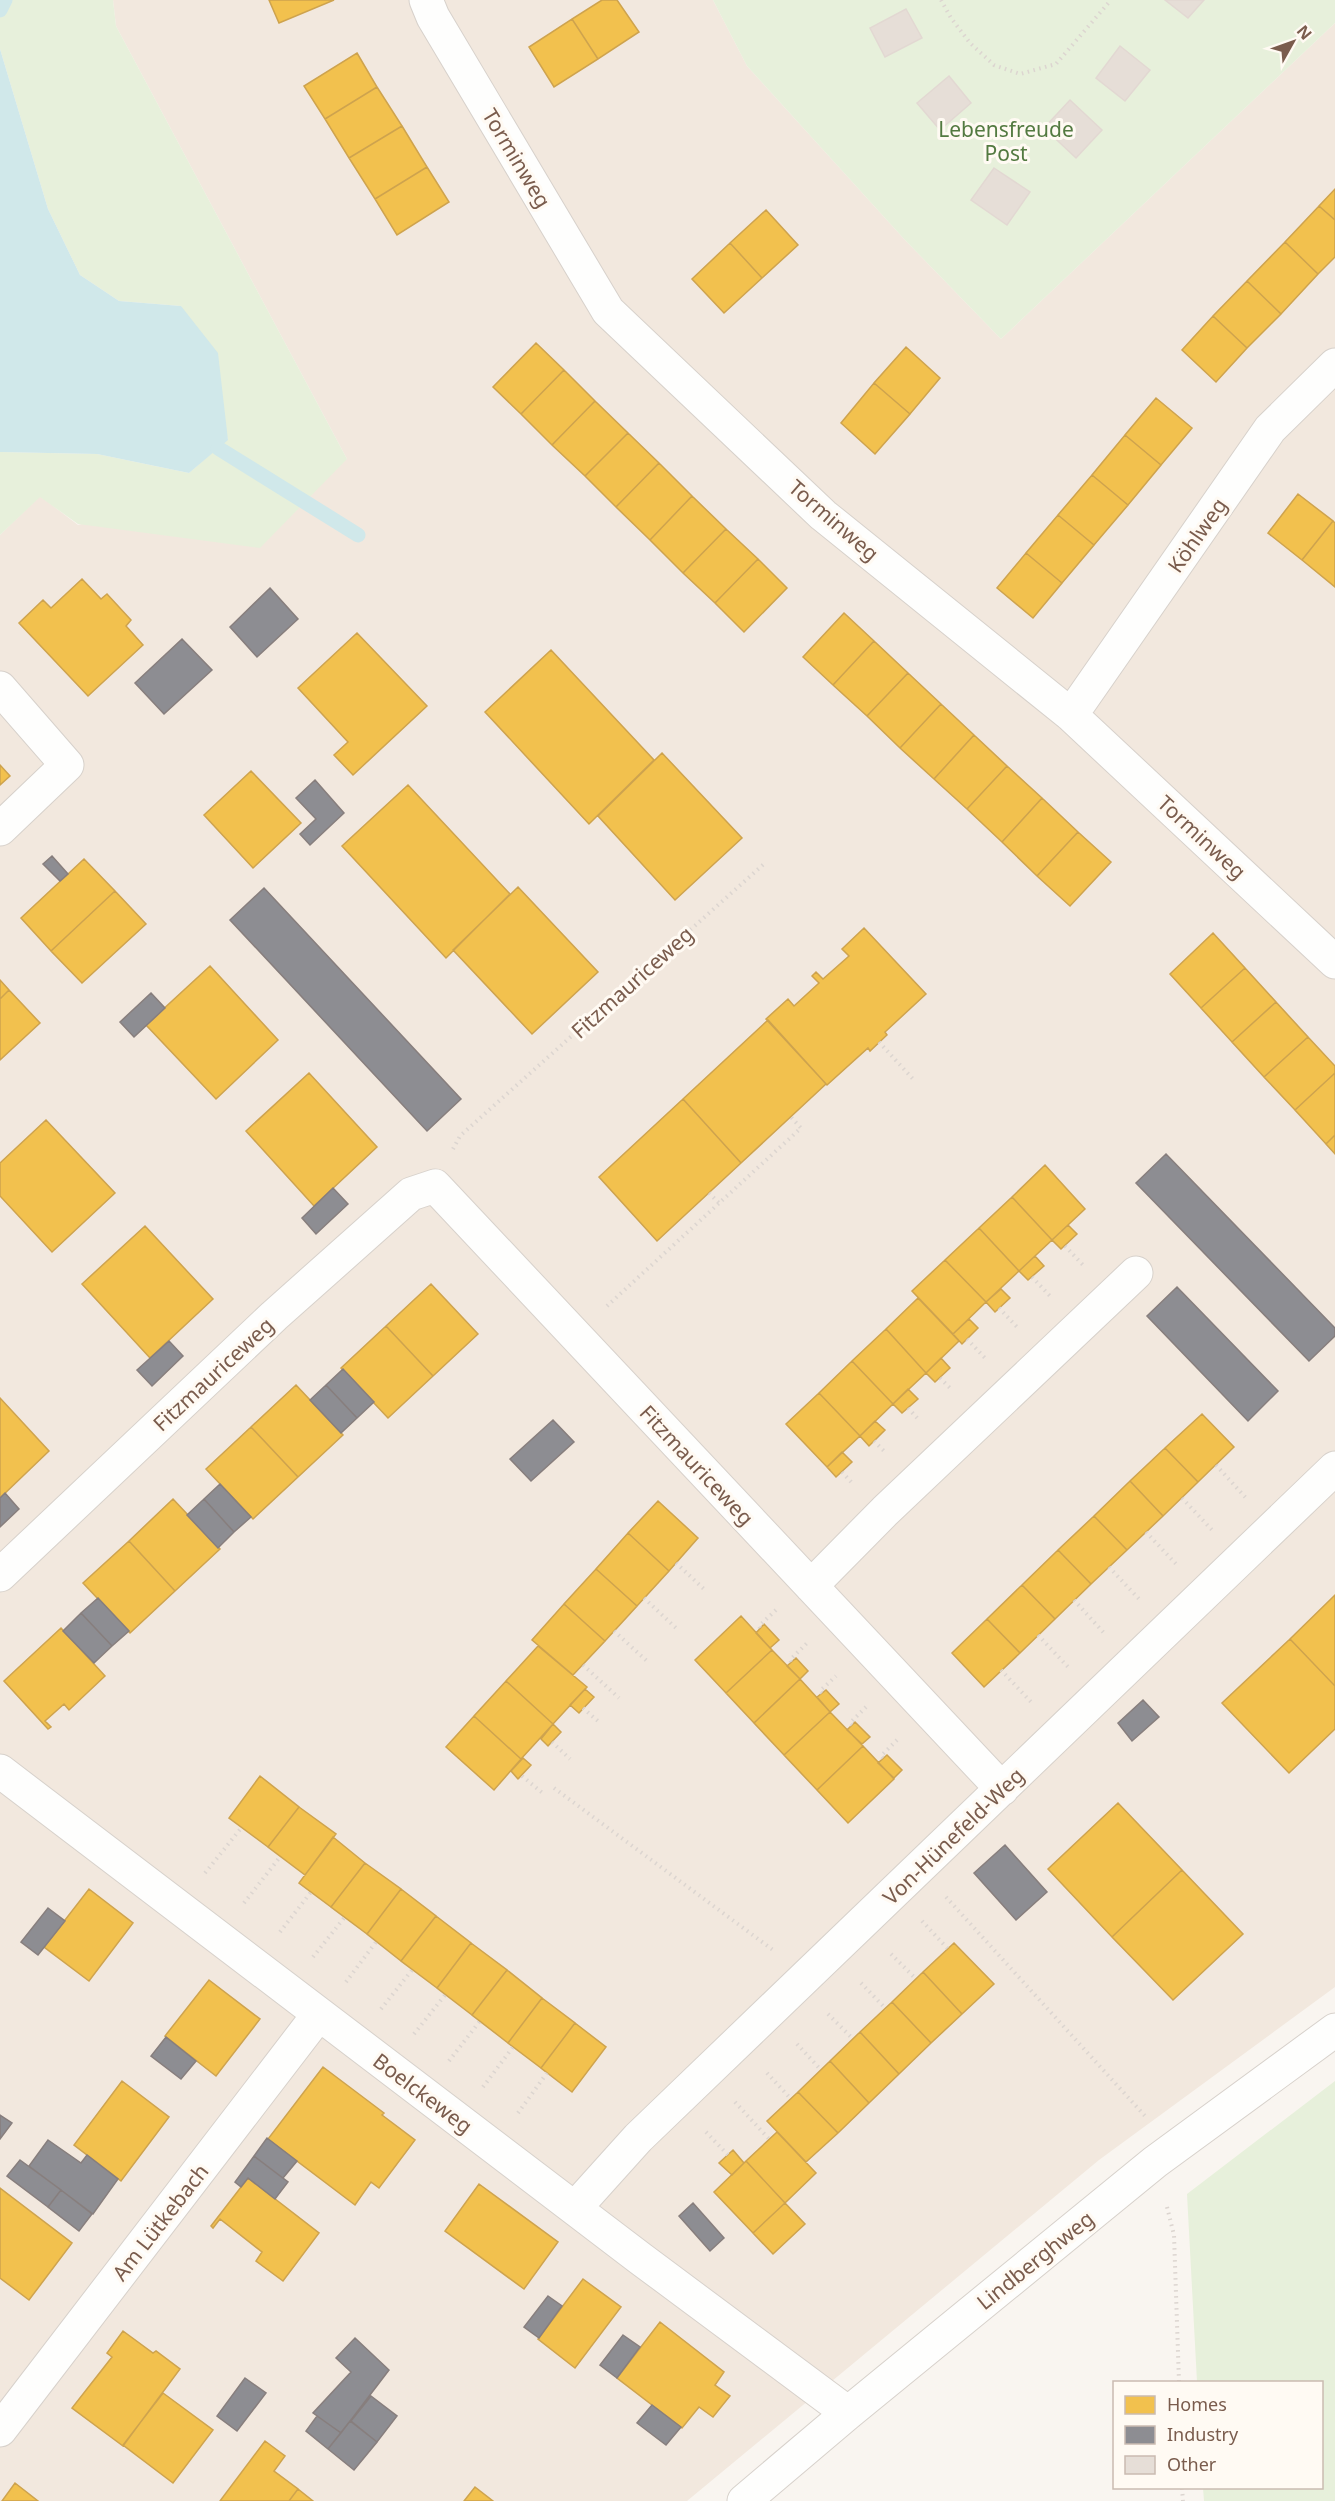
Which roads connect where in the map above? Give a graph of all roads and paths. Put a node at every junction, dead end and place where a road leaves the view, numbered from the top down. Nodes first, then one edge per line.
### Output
1 (426, 0) edge
2 (941, 0) edge
3 (1111, 0) edge
4 (1335, 365) edge
5 (0, 688) edge
6 (1071, 716) junction
7 (0, 829) edge
8 (766, 862) dead end
9 (1335, 962) edge
10 (879, 1042) dead end
11 (914, 1079) dead end
12 (791, 1117) dead end
13 (435, 1186) junction
14 (709, 1193) dead end
15 (719, 1203) junction
16 (1136, 1273) dead end
17 (575, 1335) junction
18 (1335, 1468) edge
19 (676, 1563) dead end
20 (0, 1575) edge
21 (811, 1586) junction
22 (705, 1590) dead end
23 (644, 1598) dead end
24 (676, 1628) dead end
25 (614, 1631) dead end
26 (648, 1662) dead end
27 (583, 1665) dead end
28 (619, 1698) dead end
29 (583, 1708) dead end
30 (599, 1722) dead end
31 (552, 1742) dead end
32 (570, 1759) dead end
33 (0, 1772) edge
34 (522, 1776) dead end
35 (554, 1788) dead end
36 (1002, 1789) junction
37 (545, 1795) dead end
38 (242, 1827) dead end
39 (280, 1857) dead end
40 (920, 1868) junction
41 (311, 1892) dead end
42 (178, 1908) junction
43 (344, 1918) dead end
44 (218, 1937) junction
45 (376, 1942) dead end
46 (255, 1965) junction
47 (412, 1970) dead end
48 (807, 1975) junction
49 (287, 1990) junction
50 (445, 1995) dead end
51 (320, 2015) junction
52 (480, 2021) dead end
53 (1335, 2030) edge
54 (356, 2042) junction
55 (513, 2047) dead end
56 (388, 2067) junction
57 (707, 2072) junction
58 (548, 2073) dead end
59 (424, 2094) junction
60 (458, 2119) junction
61 (769, 2139) dead end
62 (494, 2146) junction
63 (1165, 2155) junction
64 (575, 2208) junction
65 (1179, 2381) edge
66 (848, 2413) junction
67 (0, 2430) edge
68 (744, 2501) edge

1 - 6 street, Torminweg
2 - 3 path
4 - 6 street, Köhlweg
5 - 7 street
6 - 9 street, Torminweg
8 - 13 path, Fitzmauriceweg
10 - 11 path
12 - 15 path
13 - 17 street, Fitzmauriceweg
13 - 20 street, Fitzmauriceweg
14 - 15 path
15 - 17 path
16 - 21 street
17 - 21 street, Fitzmauriceweg
18 - 36 street, Von-Hünefeld-Weg
19 - 22 path
21 - 36 street, Fitzmauriceweg
23 - 24 path
25 - 26 path
27 - 28 path
29 - 30 path
31 - 32 path
33 - 42 street, Boelckeweg
34 - 37 path
35 - 48 path
36 - 40 street, Von-Hünefeld-Weg
38 - 42 path
39 - 44 path
40 - 48 street, Von-Hünefeld-Weg
40 - 63 path
41 - 46 path
42 - 44 street, Boelckeweg
43 - 49 path
44 - 46 street, Boelckeweg
45 - 51 path
46 - 49 street, Boelckeweg
47 - 54 path
48 - 57 street, Von-Hünefeld-Weg
49 - 51 street, Boelckeweg
50 - 56 path
51 - 54 street, Boelckeweg
51 - 67 street, Am Lütkebach
52 - 59 path
53 - 63 street, Lindberghweg
54 - 56 street, Boelckeweg
55 - 60 path
56 - 59 street, Boelckeweg
57 - 61 path
57 - 64 street, Von-Hünefeld-Weg
58 - 62 path
59 - 60 street, Boelckeweg
60 - 62 street, Boelckeweg
62 - 64 street, Boelckeweg
63 - 65 path
63 - 66 street, Lindberghweg
64 - 66 street, Boelckeweg
66 - 68 street, Lindberghweg

